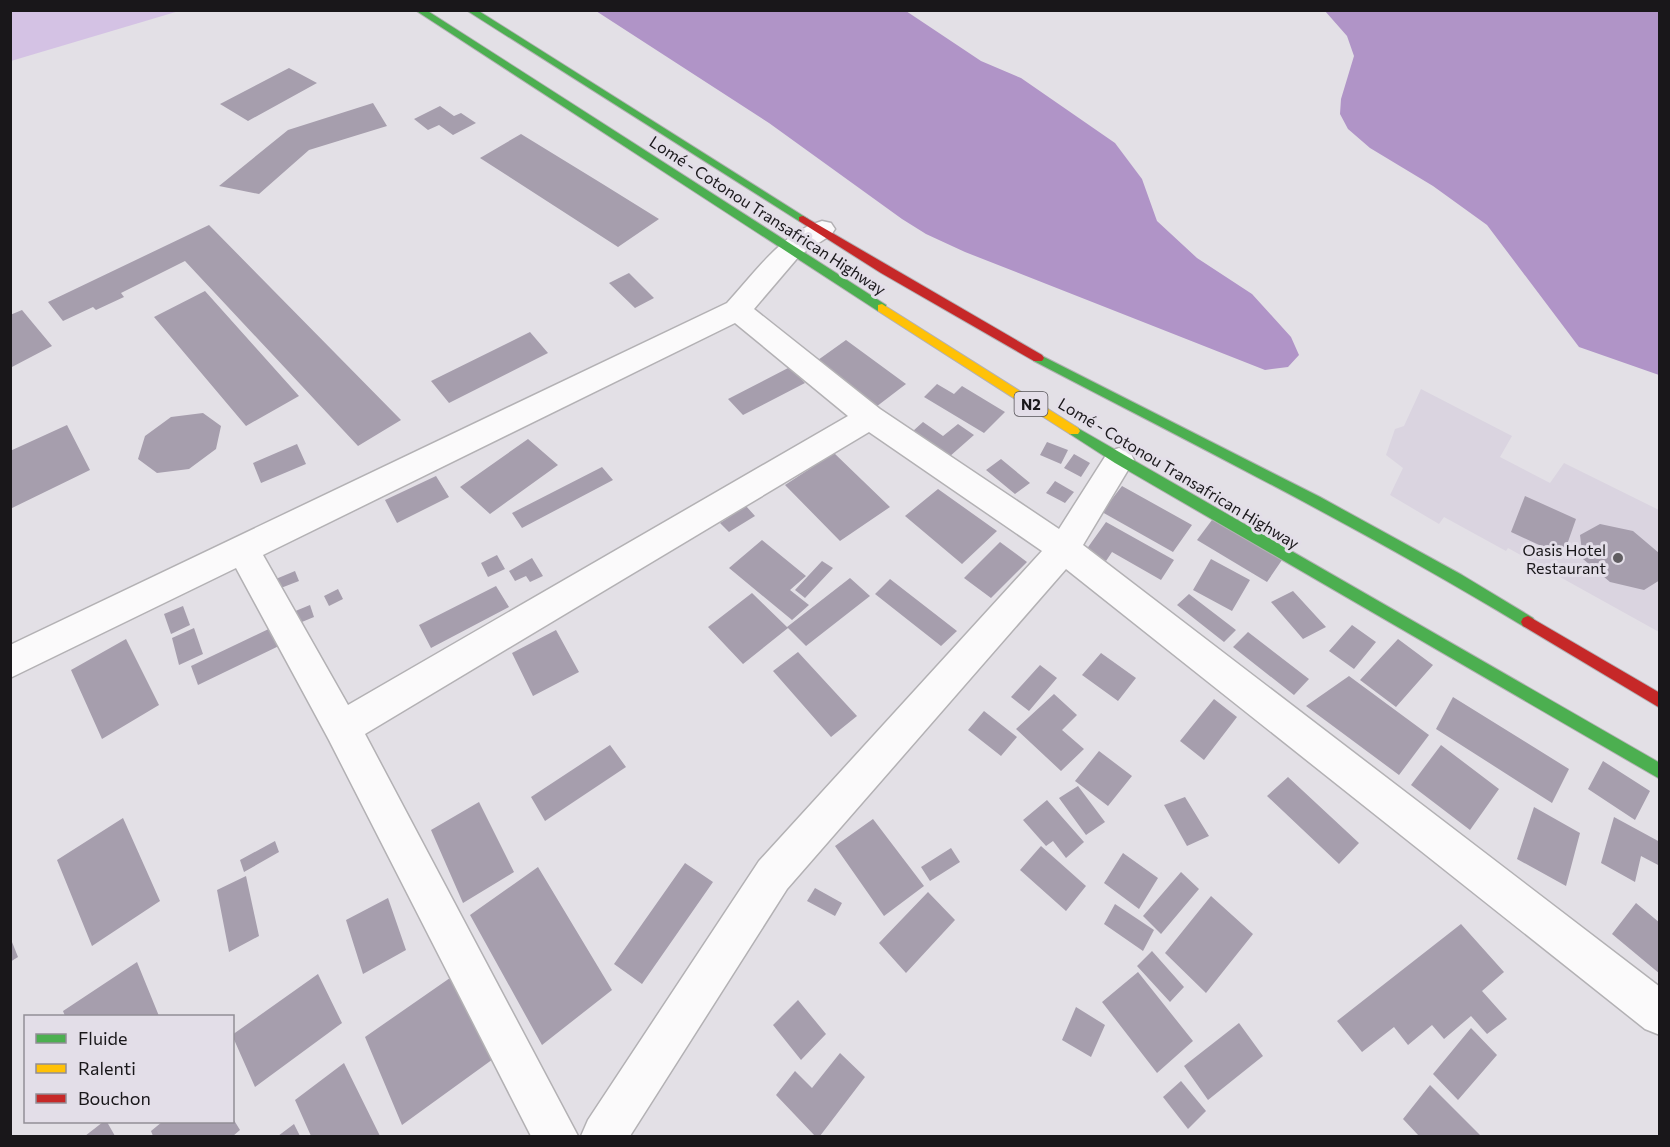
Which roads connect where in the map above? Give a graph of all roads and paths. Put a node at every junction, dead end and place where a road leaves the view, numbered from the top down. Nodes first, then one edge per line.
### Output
1 (419, 10) edge
2 (470, 10) edge
3 (822, 229) junction
4 (791, 249) junction
5 (736, 310) junction
6 (870, 417) junction
7 (1119, 460) junction
8 (1064, 549) junction
9 (243, 550) junction
10 (10, 662) edge
11 (1659, 701) edge
12 (342, 728) junction
13 (1659, 772) edge
14 (1659, 1014) edge
15 (555, 1137) edge
16 (604, 1137) edge

1 - 4 highway, Lomé - Cotonou Transafrican Highway / N2
2 - 3 highway, N2
3 - 4 street
3 - 11 highway, N2
4 - 5 street
4 - 7 highway, Lomé - Cotonou Transafrican Highway / N2
5 - 6 street
5 - 9 street
6 - 8 street
6 - 12 street
7 - 8 street
7 - 13 highway, Lomé - Cotonou Transafrican Highway / N2
8 - 14 street
8 - 16 street
9 - 10 street
9 - 12 street
12 - 15 street

